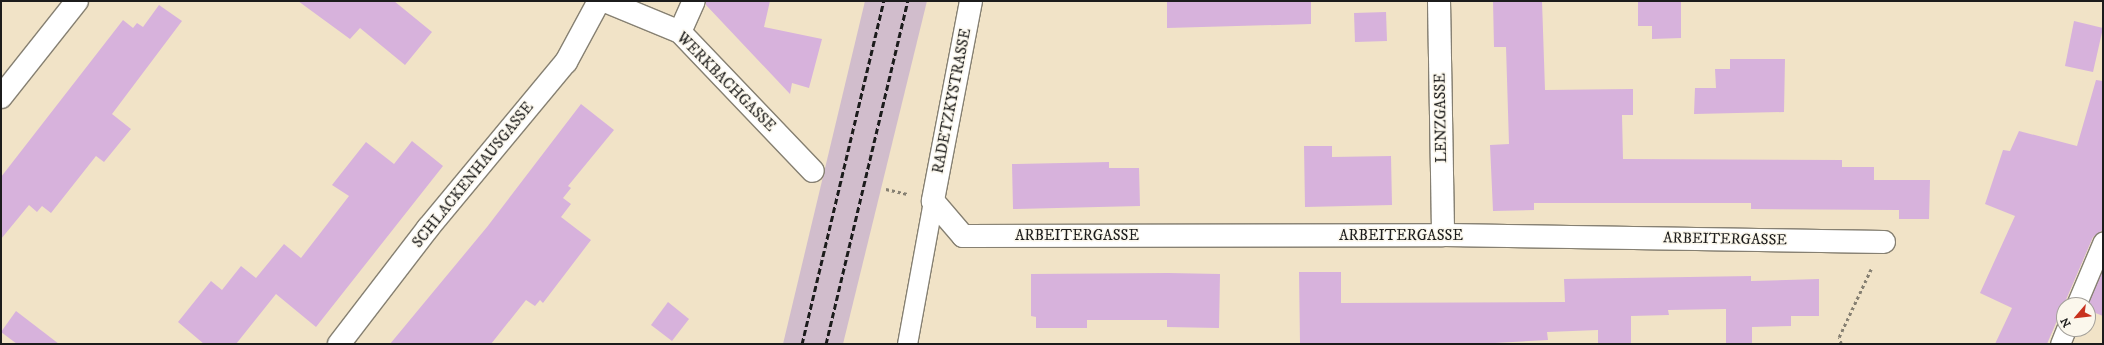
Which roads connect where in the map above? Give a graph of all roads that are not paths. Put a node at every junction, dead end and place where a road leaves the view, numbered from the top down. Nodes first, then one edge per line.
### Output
1 (77, 1) edge
2 (599, 1) edge
3 (605, 1) edge
4 (694, 1) edge
5 (972, 1) edge
6 (1439, 1) edge
7 (680, 32) junction
8 (1, 97) edge
9 (813, 171) dead end
10 (933, 201) junction
11 (1443, 235) junction
12 (2103, 240) edge
13 (1884, 242) road end
14 (2079, 297) edge
15 (339, 344) edge
16 (907, 344) edge

1 - 8 street
2 - 15 street, SCHLACKENHAUSGASSE
3 - 7 street, WERKBACHGASSE
4 - 7 street
5 - 10 street, RADETZKYSTRASSE
6 - 11 street, LENZGASSE
7 - 9 street, WERKBACHGASSE
10 - 11 street, ARBEITERGASSE
10 - 16 lane
11 - 13 street, ARBEITERGASSE
12 - 14 lane

